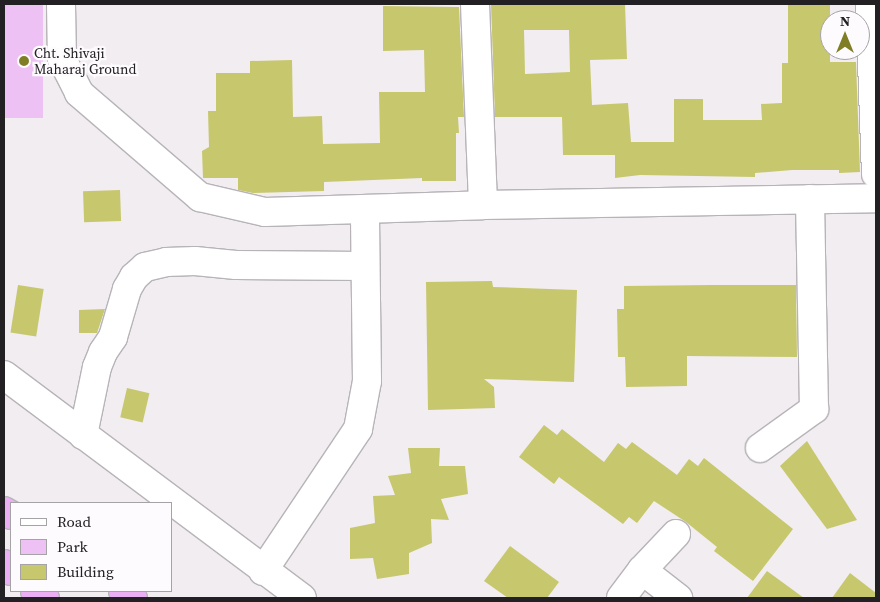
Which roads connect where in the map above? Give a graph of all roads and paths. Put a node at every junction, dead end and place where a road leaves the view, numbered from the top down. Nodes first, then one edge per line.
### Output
1 (61, 4) edge
2 (475, 4) edge
3 (870, 4) edge
4 (876, 174) edge
5 (876, 198) edge
6 (810, 199) junction
7 (483, 205) junction
8 (365, 209) junction
9 (365, 266) junction
10 (4, 375) edge
11 (83, 435) junction
12 (760, 448) dead end
13 (172, 502) edge
14 (172, 502) edge
15 (676, 534) dead end
16 (642, 570) junction
17 (263, 571) junction
18 (302, 598) edge
19 (621, 598) edge
20 (678, 598) edge

1 - 8 street
2 - 7 street
3 - 4 street
5 - 6 street
6 - 7 street
6 - 12 street
7 - 8 street
8 - 9 street
9 - 11 street
9 - 17 street
10 - 11 street
11 - 13 street
14 - 17 street
15 - 16 street
16 - 19 street
16 - 20 street
17 - 18 street

